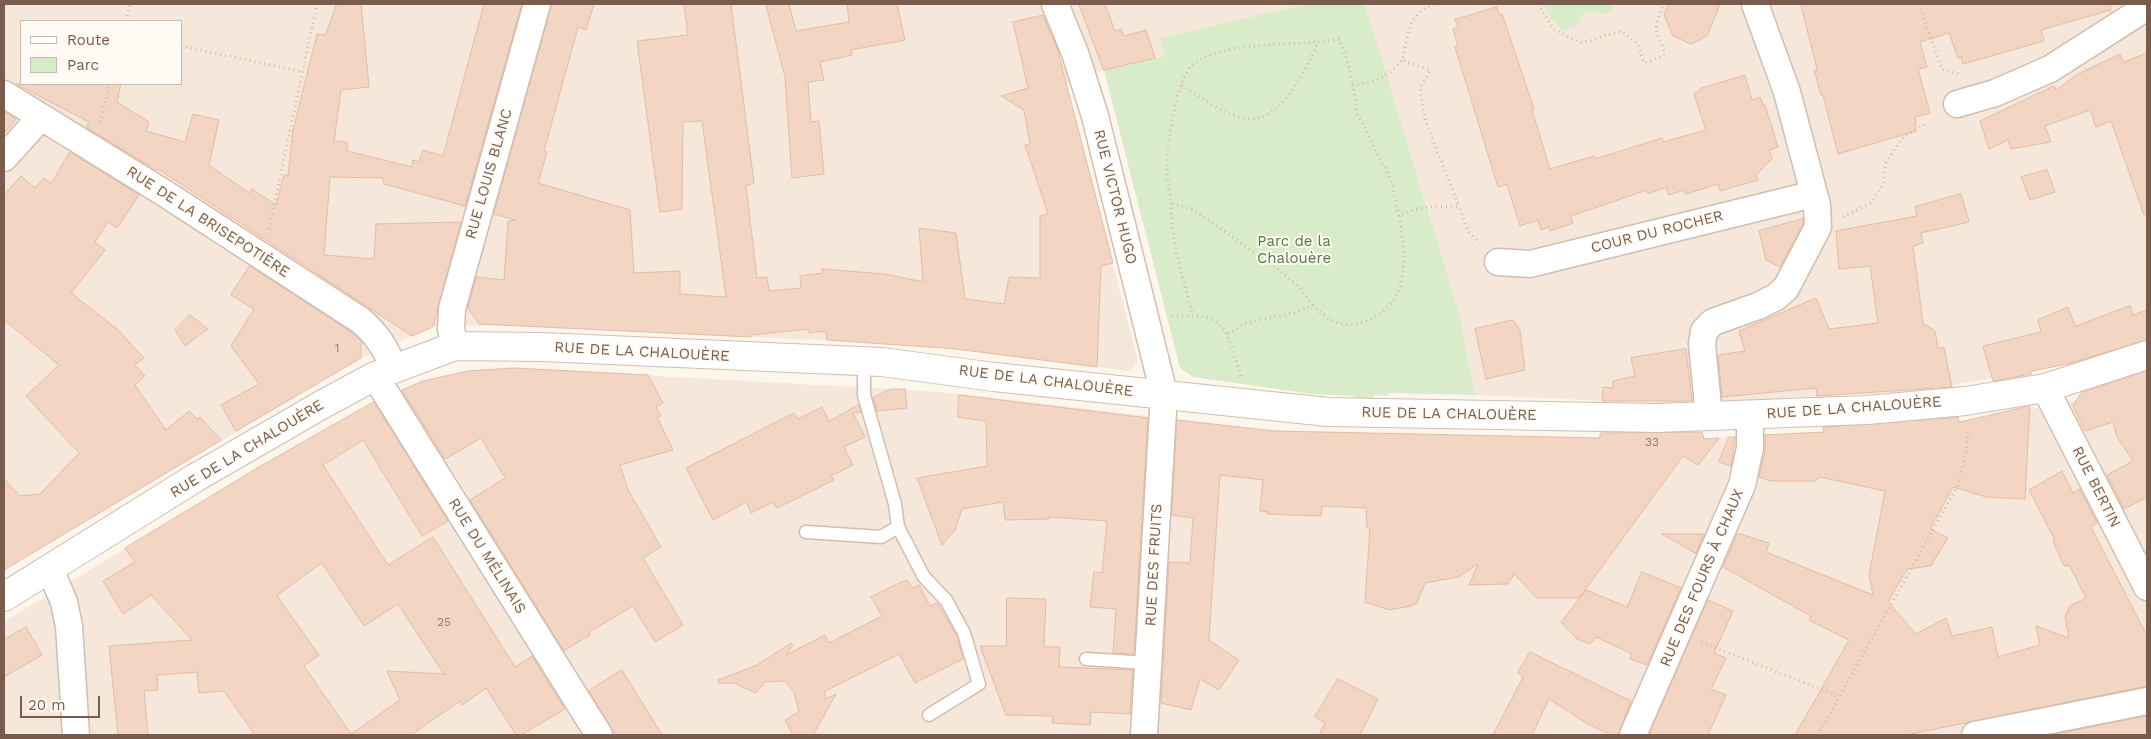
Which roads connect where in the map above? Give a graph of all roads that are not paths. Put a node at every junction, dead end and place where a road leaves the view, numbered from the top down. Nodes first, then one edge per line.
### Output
1 (537, 4) edge
2 (1055, 4) edge
3 (1755, 4) edge
4 (2147, 7) edge
5 (4, 94) edge
6 (1957, 104) dead end
7 (41, 117) junction
8 (4, 158) edge
9 (1814, 194) junction
10 (1498, 262) road end
11 (455, 346) junction
12 (2147, 355) edge
13 (864, 361) junction
14 (385, 373) junction
15 (2044, 388) junction
16 (1164, 394) junction
17 (1750, 415) junction
18 (1709, 416) junction
19 (898, 527) junction
20 (806, 532) dead end
21 (50, 569) junction
22 (2147, 587) edge
23 (4, 597) edge
24 (1086, 659) dead end
25 (1148, 663) junction
26 (2147, 701) edge
27 (929, 715) dead end
28 (76, 735) edge
29 (599, 735) edge
30 (1144, 735) edge
31 (1633, 735) edge
32 (1975, 735) edge

1 - 11 street, RUE LOUIS BLANC
2 - 16 street, RUE VICTOR HUGO
3 - 9 street
4 - 6 street
5 - 7 street, RUE DE LA BRISEPOTIÈRE
7 - 8 street
7 - 14 street, RUE DE LA BRISEPOTIÈRE
9 - 10 street, COUR DU ROCHER
9 - 18 street
11 - 13 street, RUE DE LA CHALOUÈRE
11 - 14 street, RUE DE LA CHALOUÈRE
12 - 15 street, RUE DE LA CHALOUÈRE
13 - 16 street, RUE DE LA CHALOUÈRE
13 - 19 lane
14 - 21 street, RUE DE LA CHALOUÈRE
14 - 29 street, RUE DU MÉLINAIS
15 - 17 street, RUE DE LA CHALOUÈRE
15 - 22 street, RUE BERTIN
16 - 18 street, RUE DE LA CHALOUÈRE
16 - 25 street, RUE DES FRUITS
17 - 18 street, RUE DE LA CHALOUÈRE
17 - 31 street, RUE DES FOURS À CHAUX
19 - 20 lane
19 - 27 lane
21 - 23 street, RUE DE LA CHALOUÈRE
21 - 28 street
24 - 25 lane
25 - 30 street, RUE DES FRUITS
26 - 32 street

